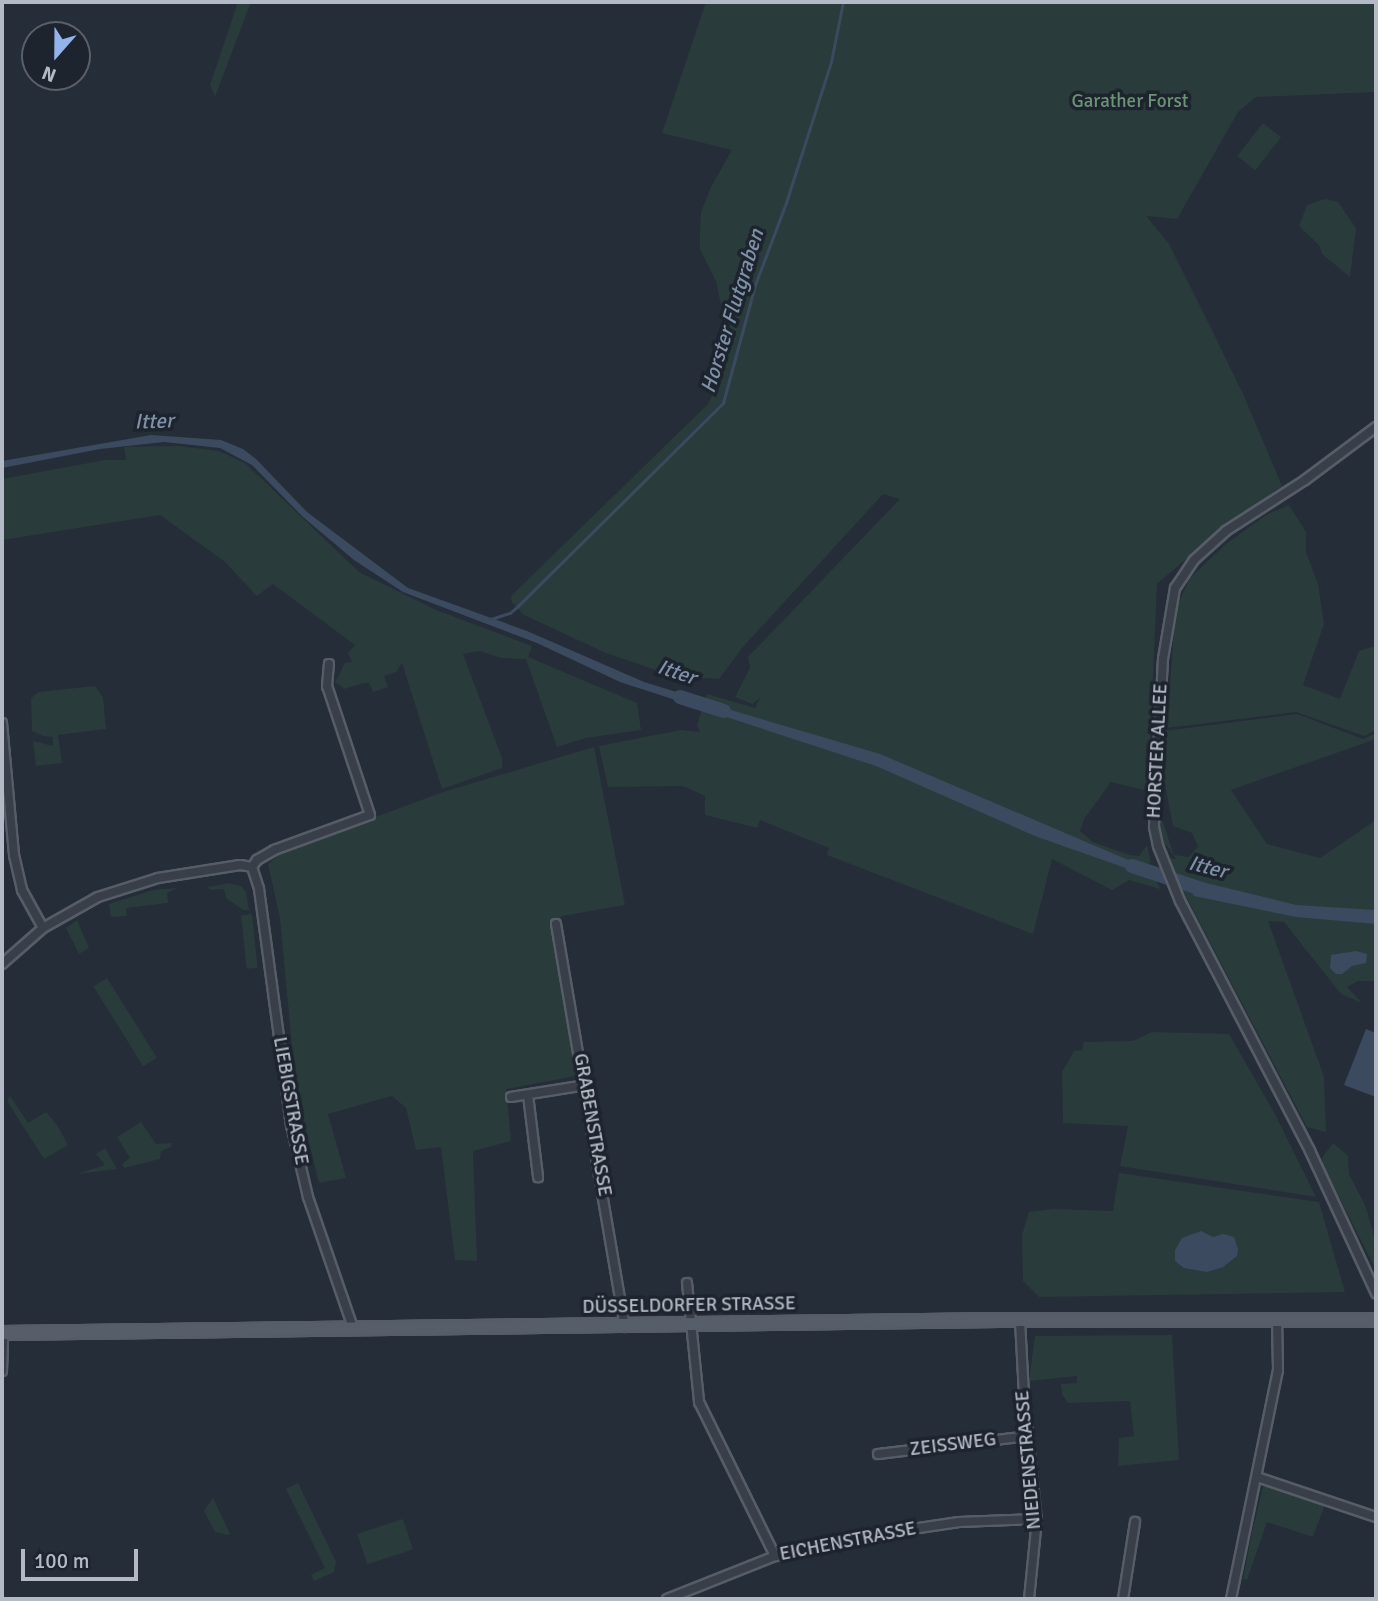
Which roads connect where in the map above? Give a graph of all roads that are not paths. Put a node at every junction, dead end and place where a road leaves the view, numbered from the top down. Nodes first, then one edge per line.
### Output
1 (1376, 427) edge
2 (329, 664) dead end
3 (2, 723) edge
4 (252, 867) junction
5 (556, 924) dead end
6 (43, 928) junction
7 (2, 964) edge
8 (586, 1085) junction
9 (528, 1095) junction
10 (511, 1097) dead end
11 (538, 1177) dead end
12 (687, 1283) dead end
13 (1376, 1293) edge
14 (1277, 1318) junction
15 (1376, 1320) edge
16 (1020, 1321) junction
17 (694, 1325) junction
18 (625, 1327) junction
19 (353, 1328) junction
20 (2, 1333) edge
21 (2, 1371) edge
22 (1028, 1436) junction
23 (878, 1454) dead end
24 (1257, 1476) junction
25 (1376, 1517) edge
26 (1037, 1519) junction
27 (1135, 1522) dead end
28 (775, 1556) junction
29 (667, 1599) edge
30 (1029, 1599) edge
31 (1123, 1599) edge
32 (1231, 1599) edge

1 - 13 street, HORSTER ALLEE
2 - 4 street
3 - 6 street
4 - 6 street
4 - 19 street, LIEBIGSTRASSE
5 - 8 street, GRABENSTRASSE
6 - 7 street
8 - 9 street
8 - 18 street, GRABENSTRASSE
9 - 10 street
9 - 11 street
12 - 17 street
14 - 15 main road, DÜSSELDORFER STRASSE
14 - 16 main road, DÜSSELDORFER STRASSE
14 - 24 street
16 - 17 main road, DÜSSELDORFER STRASSE
16 - 22 street, NIEDENSTRASSE
17 - 18 main road, DÜSSELDORFER STRASSE
17 - 28 street
18 - 19 main road, DÜSSELDORFER STRASSE
19 - 20 main road, DÜSSELDORFER STRASSE
20 - 21 street
22 - 23 street, ZEISSWEG
22 - 26 street, NIEDENSTRASSE
24 - 25 street
24 - 32 street
26 - 28 street, EICHENSTRASSE
26 - 30 street, NIEDENSTRASSE
27 - 31 street
28 - 29 street, EICHENSTRASSE

